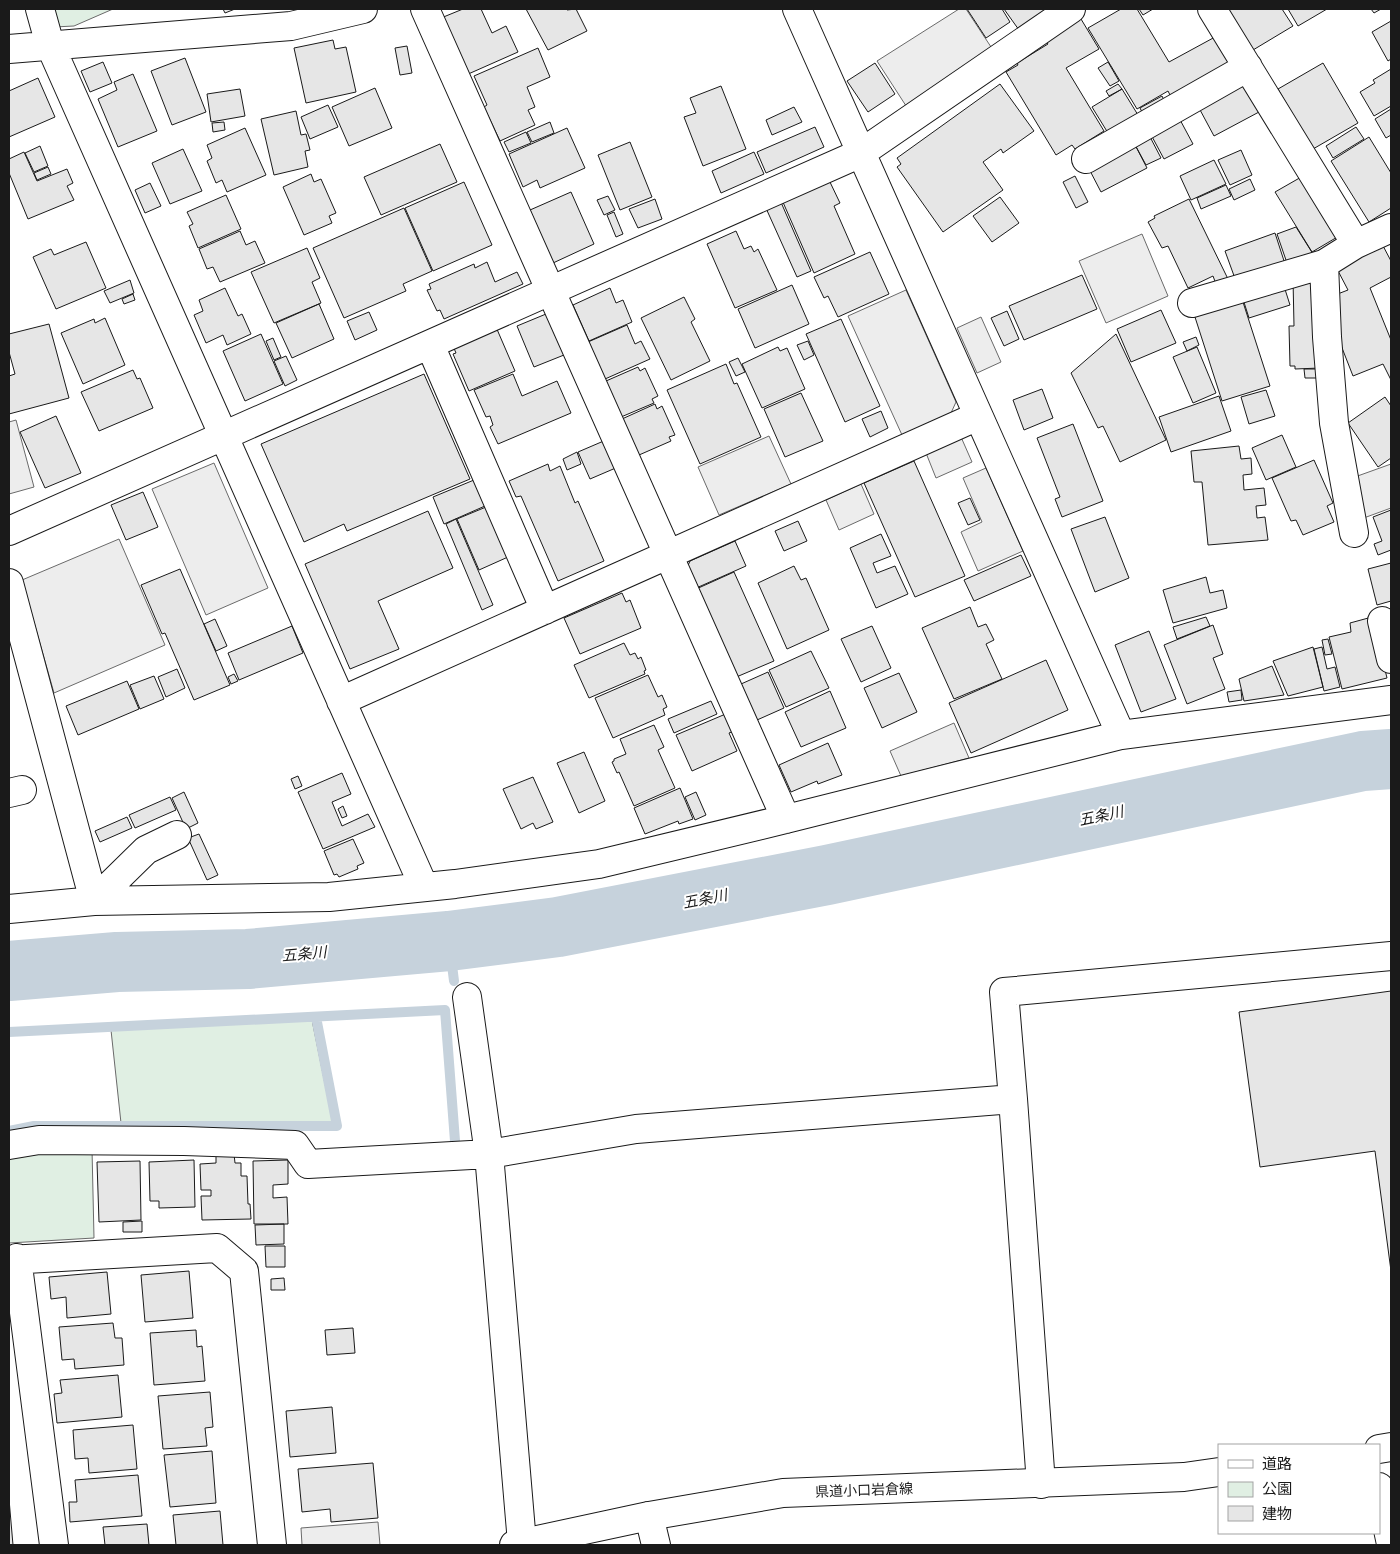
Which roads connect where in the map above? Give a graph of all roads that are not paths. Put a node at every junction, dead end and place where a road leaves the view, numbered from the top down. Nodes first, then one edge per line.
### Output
1 (40, 9) edge
2 (363, 9) edge
3 (425, 9) edge
4 (797, 9) edge
5 (1071, 9) edge
6 (1212, 9) edge
7 (50, 45) junction
8 (9, 49) edge
9 (1248, 67) junction
10 (861, 153) junction
11 (1086, 159) dead end
12 (1389, 233) edge
13 (1356, 244) junction
14 (1324, 264) junction
15 (550, 291) junction
16 (1192, 303) dead end
17 (430, 344) junction
18 (978, 416) junction
19 (223, 436) junction
20 (9, 531) edge
21 (1354, 533) dead end
22 (668, 554) junction
23 (9, 583) edge
24 (545, 610) junction
25 (1382, 621) dead end
26 (1391, 659) edge
27 (1391, 700) edge
28 (341, 701) junction
29 (1121, 734) junction
30 (786, 820) junction
31 (177, 835) dead end
32 (424, 887) junction
33 (94, 901) junction
34 (9, 909) edge
35 (1391, 956) edge
36 (466, 997) dead end
37 (1013, 1099) junction
38 (9, 1145) edge
39 (489, 1154) junction
40 (13, 1259) edge
41 (1218, 1472) edge
42 (1041, 1484) junction
43 (1380, 1492) edge
44 (648, 1516) junction
45 (518, 1544) edge
46 (1391, 1544) edge
47 (54, 1545) edge
48 (272, 1545) edge
49 (656, 1545) edge

1 - 7 street
2 - 7 street
3 - 15 street
4 - 10 street
5 - 10 street
6 - 9 street
7 - 8 street
7 - 19 street
9 - 11 street
9 - 13 street
10 - 15 street
10 - 18 street
12 - 13 street
13 - 14 street
14 - 16 street
14 - 21 street
15 - 17 street
15 - 22 street
17 - 19 street
17 - 24 street
18 - 22 street
18 - 29 street
19 - 20 street
19 - 28 street
22 - 24 street
22 - 30 street
23 - 33 street
24 - 28 street
25 - 26 street
27 - 29 street
28 - 32 street
29 - 30 street
30 - 32 street
31 - 33 street
32 - 33 street
33 - 34 street
35 - 37 street
36 - 39 street
37 - 39 street
37 - 42 street
38 - 39 street
39 - 45 street
40 - 47 street
40 - 48 street
41 - 42 street, 県道小口岩倉線
42 - 44 street, 県道小口岩倉線
43 - 46 street
44 - 45 street, 県道小口岩倉線
44 - 49 street

